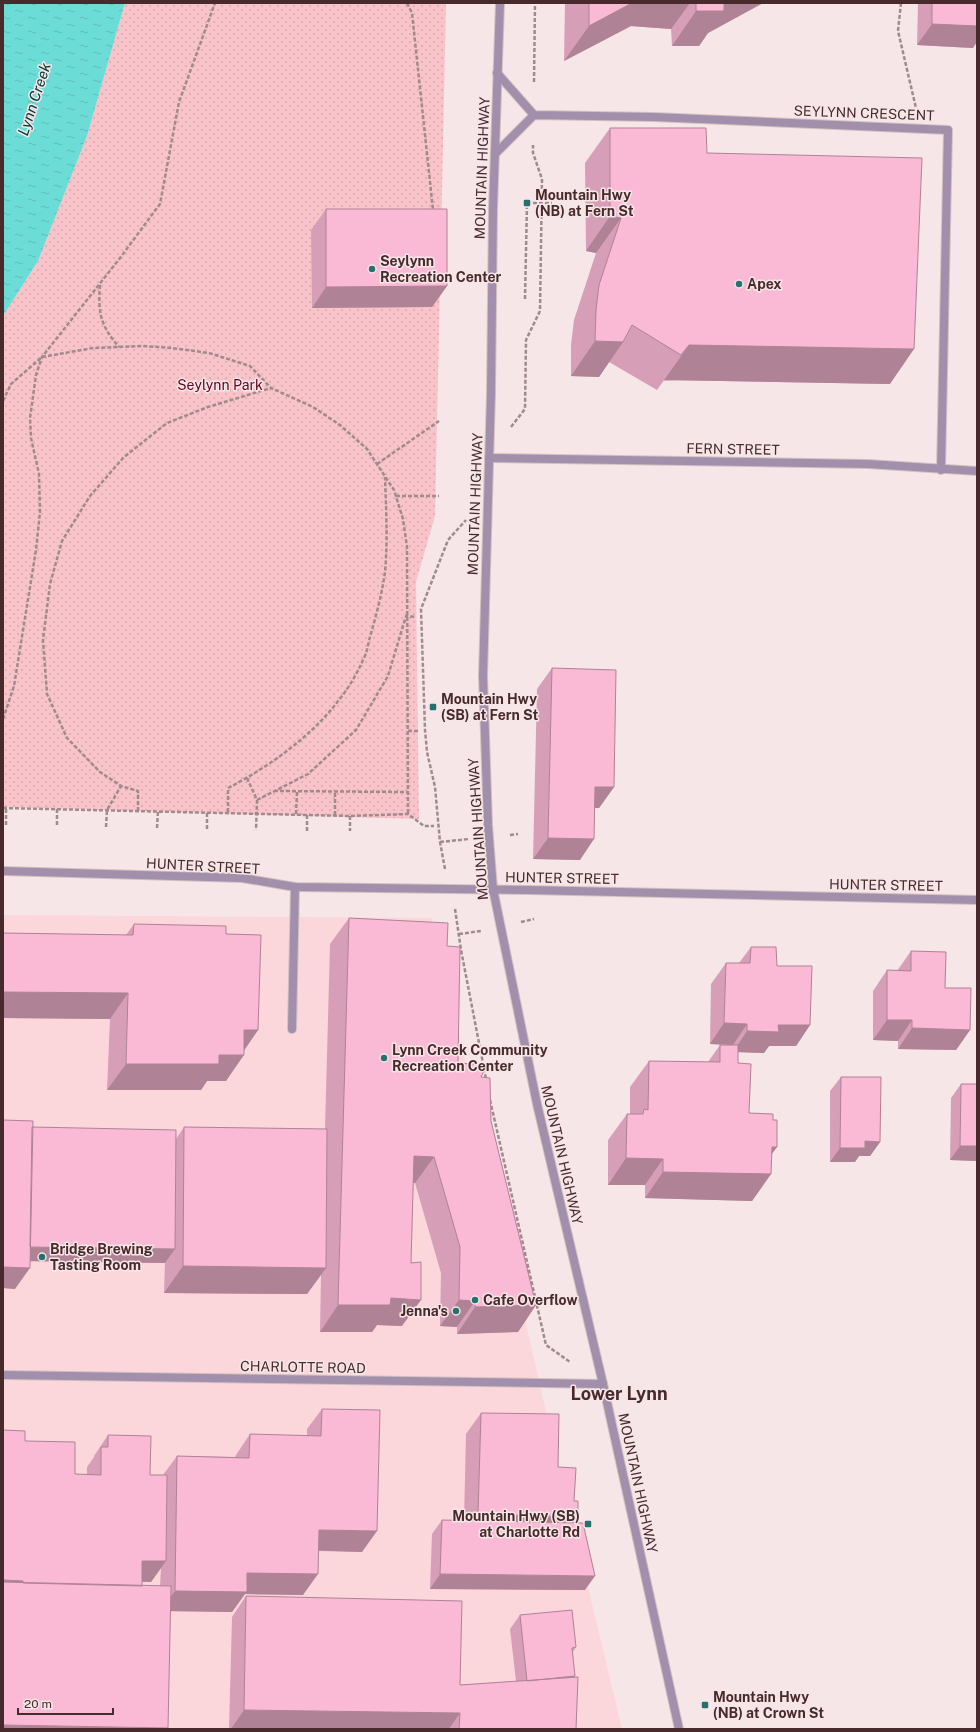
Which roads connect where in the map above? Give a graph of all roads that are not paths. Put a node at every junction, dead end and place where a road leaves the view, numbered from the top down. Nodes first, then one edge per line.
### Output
1 (500, 3) edge
2 (498, 73) junction
3 (534, 115) junction
4 (495, 154) junction
5 (489, 458) junction
6 (942, 470) junction
7 (977, 472) edge
8 (3, 871) edge
9 (295, 887) junction
10 (493, 889) junction
11 (977, 900) edge
12 (292, 1029) dead end
13 (3, 1375) edge
14 (603, 1384) junction
15 (679, 1729) edge

1 - 2 street, MOUNTAIN HIGHWAY
2 - 3 street
2 - 4 street, MOUNTAIN HIGHWAY
3 - 4 street
3 - 6 street, SEYLYNN CRESCENT
4 - 5 street, MOUNTAIN HIGHWAY
5 - 6 street, FERN STREET
5 - 10 street, MOUNTAIN HIGHWAY
6 - 7 street, FERN STREET
8 - 9 street, HUNTER STREET
9 - 10 street, HUNTER STREET
9 - 12 street
10 - 11 street, HUNTER STREET
10 - 14 street, MOUNTAIN HIGHWAY
13 - 14 street, CHARLOTTE ROAD
14 - 15 street, MOUNTAIN HIGHWAY

